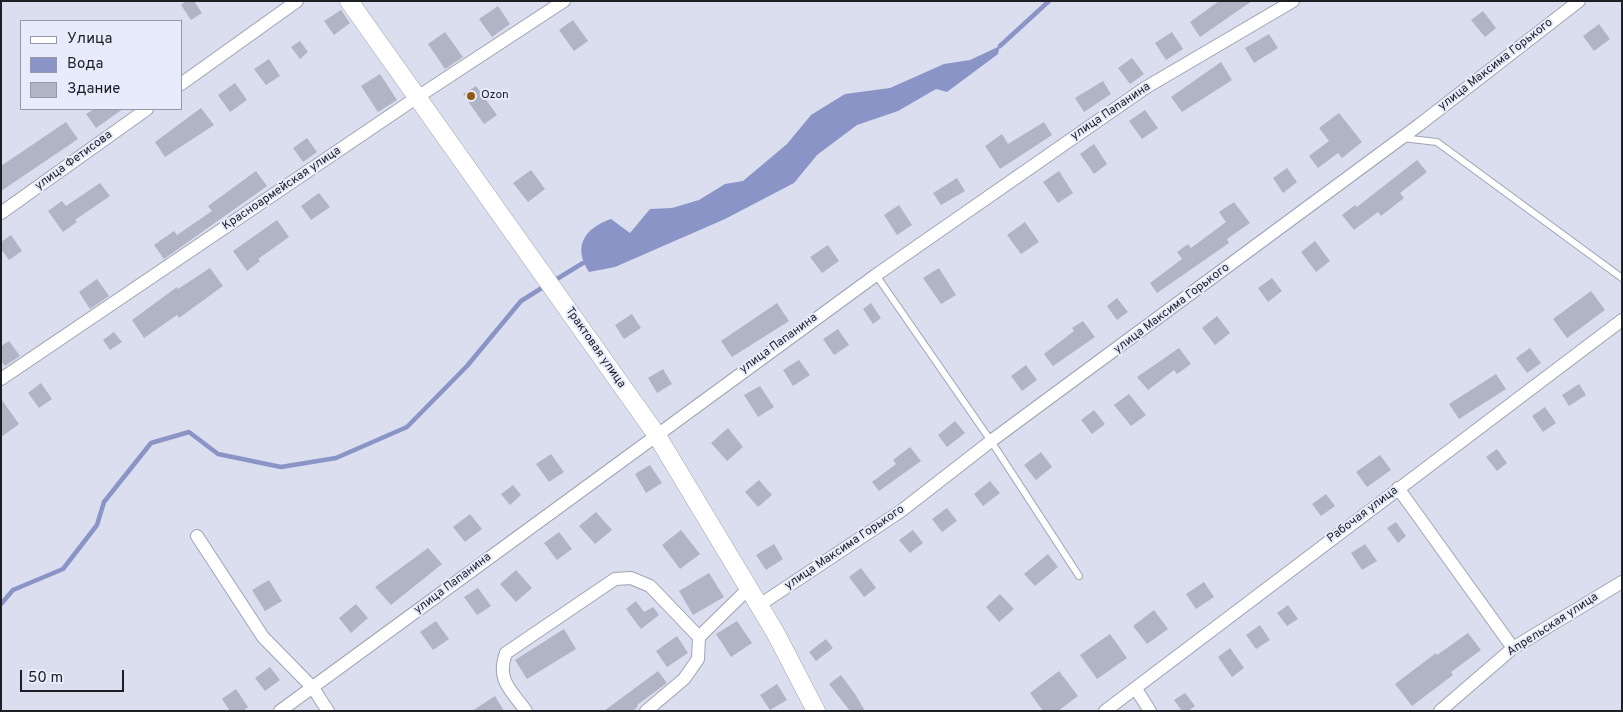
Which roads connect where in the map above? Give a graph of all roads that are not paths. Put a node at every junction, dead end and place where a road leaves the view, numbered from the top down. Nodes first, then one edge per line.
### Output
1 (297, 1) edge
2 (349, 1) edge
3 (564, 1) edge
4 (1293, 1) edge
5 (1579, 1) edge
6 (182, 83) edge
7 (416, 98) junction
8 (146, 110) edge
9 (1401, 138) junction
10 (1, 213) edge
11 (876, 275) junction
12 (1622, 278) edge
13 (1622, 320) edge
14 (1, 379) edge
15 (656, 434) junction
16 (991, 441) junction
17 (1398, 488) junction
18 (197, 536) dead end
19 (1079, 576) dead end
20 (1622, 582) edge
21 (748, 589) junction
22 (758, 606) junction
23 (699, 637) junction
24 (1513, 648) junction
25 (313, 688) junction
26 (1136, 688) junction
27 (813, 709) edge
28 (280, 711) edge
29 (328, 711) edge
30 (526, 711) edge
31 (646, 711) edge
32 (1104, 711) edge
33 (1150, 711) edge
34 (1440, 711) edge

1 - 6 street
2 - 7 street, Трактовая улица
3 - 7 street, Красноармейская улица
4 - 11 street, улица Папанина
5 - 9 street, улица Максима Горького
7 - 14 street, Красноармейская улица
7 - 15 street, Трактовая улица
8 - 10 street, улица Фетисова
9 - 12 lane
9 - 16 street, улица Максима Горького
11 - 15 street, улица Папанина
11 - 16 lane
13 - 17 street, Рабочая улица
15 - 21 street, Трактовая улица
15 - 25 street, улица Папанина
16 - 19 lane
16 - 22 street, улица Максима Горького
17 - 24 street
17 - 26 street, Рабочая улица
18 - 25 street
20 - 24 street, Апрельская улица
21 - 22 street, Трактовая улица
21 - 23 street
22 - 27 street, Трактовая улица
23 - 30 street
23 - 31 street
24 - 34 street, Апрельская улица
25 - 28 street, улица Папанина
25 - 29 street
26 - 32 street, Рабочая улица
26 - 33 street

